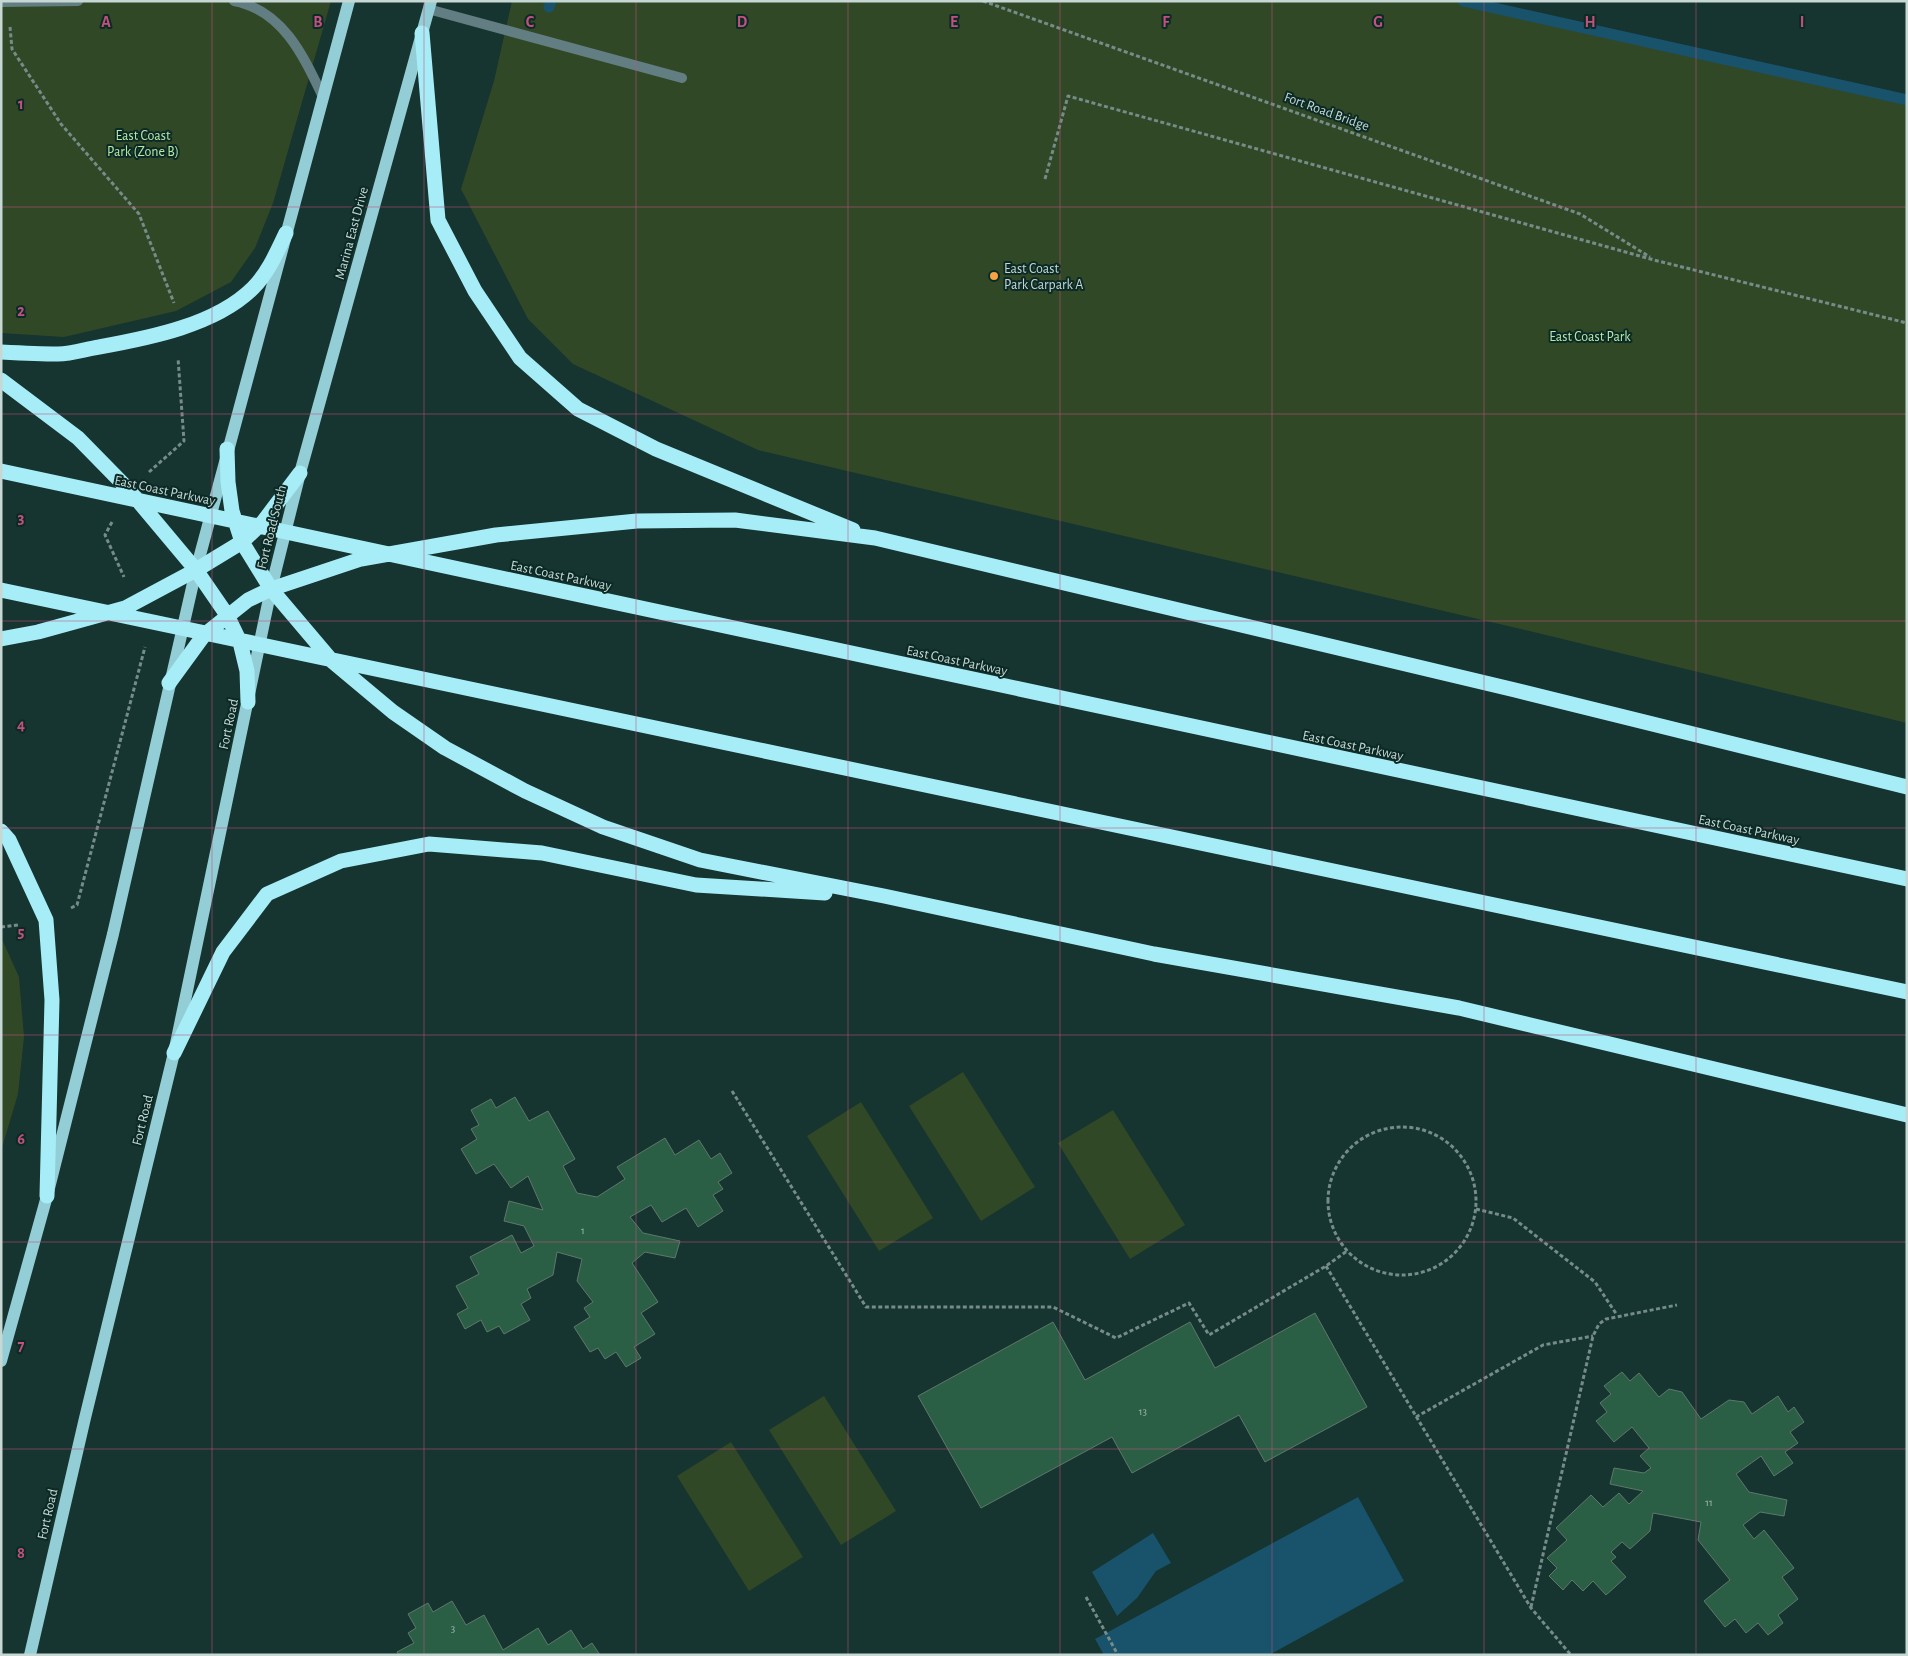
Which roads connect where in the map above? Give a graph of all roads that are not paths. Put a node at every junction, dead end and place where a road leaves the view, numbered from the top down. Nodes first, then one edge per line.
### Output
1 (78, 1) edge
2 (234, 1) edge
3 (350, 1) edge
4 (1, 2) edge
5 (430, 5) edge
6 (422, 33) junction
7 (682, 78) dead end
8 (323, 97) junction
9 (286, 233) junction
10 (1, 352) edge
11 (1, 380) edge
12 (227, 449) junction
13 (1, 471) edge
14 (300, 473) junction
15 (874, 538) junction
16 (242, 542) junction
17 (196, 570) junction
18 (271, 589) junction
19 (1, 590) edge
20 (227, 615) junction
21 (1, 639) edge
22 (169, 683) junction
23 (248, 702) junction
24 (1907, 787) edge
25 (1, 831) edge
26 (1907, 879) edge
27 (884, 896) junction
28 (1907, 992) edge
29 (174, 1053) junction
30 (1907, 1115) edge
31 (47, 1196) junction
32 (1, 1361) edge
33 (30, 1655) edge

1 - 4 street
2 - 8 street
3 - 8 main road
5 - 6 main road, Marina East Drive
5 - 7 street
6 - 14 main road, Marina East Drive
6 - 15 highway
8 - 9 main road
9 - 10 highway
9 - 12 main road
11 - 17 highway
12 - 16 highway
12 - 17 main road
13 - 26 highway, East Coast Parkway
14 - 16 highway
14 - 18 main road, Fort Road South
15 - 18 highway
15 - 24 highway
16 - 17 highway
16 - 18 highway
17 - 20 highway
17 - 21 highway
17 - 22 main road
18 - 20 highway
18 - 23 main road, Fort Road
18 - 27 highway
19 - 28 highway
20 - 22 highway
20 - 23 highway
22 - 31 main road
23 - 29 main road, Fort Road
25 - 31 highway
27 - 29 highway
27 - 30 highway
29 - 33 main road, Fort Road
31 - 32 main road

